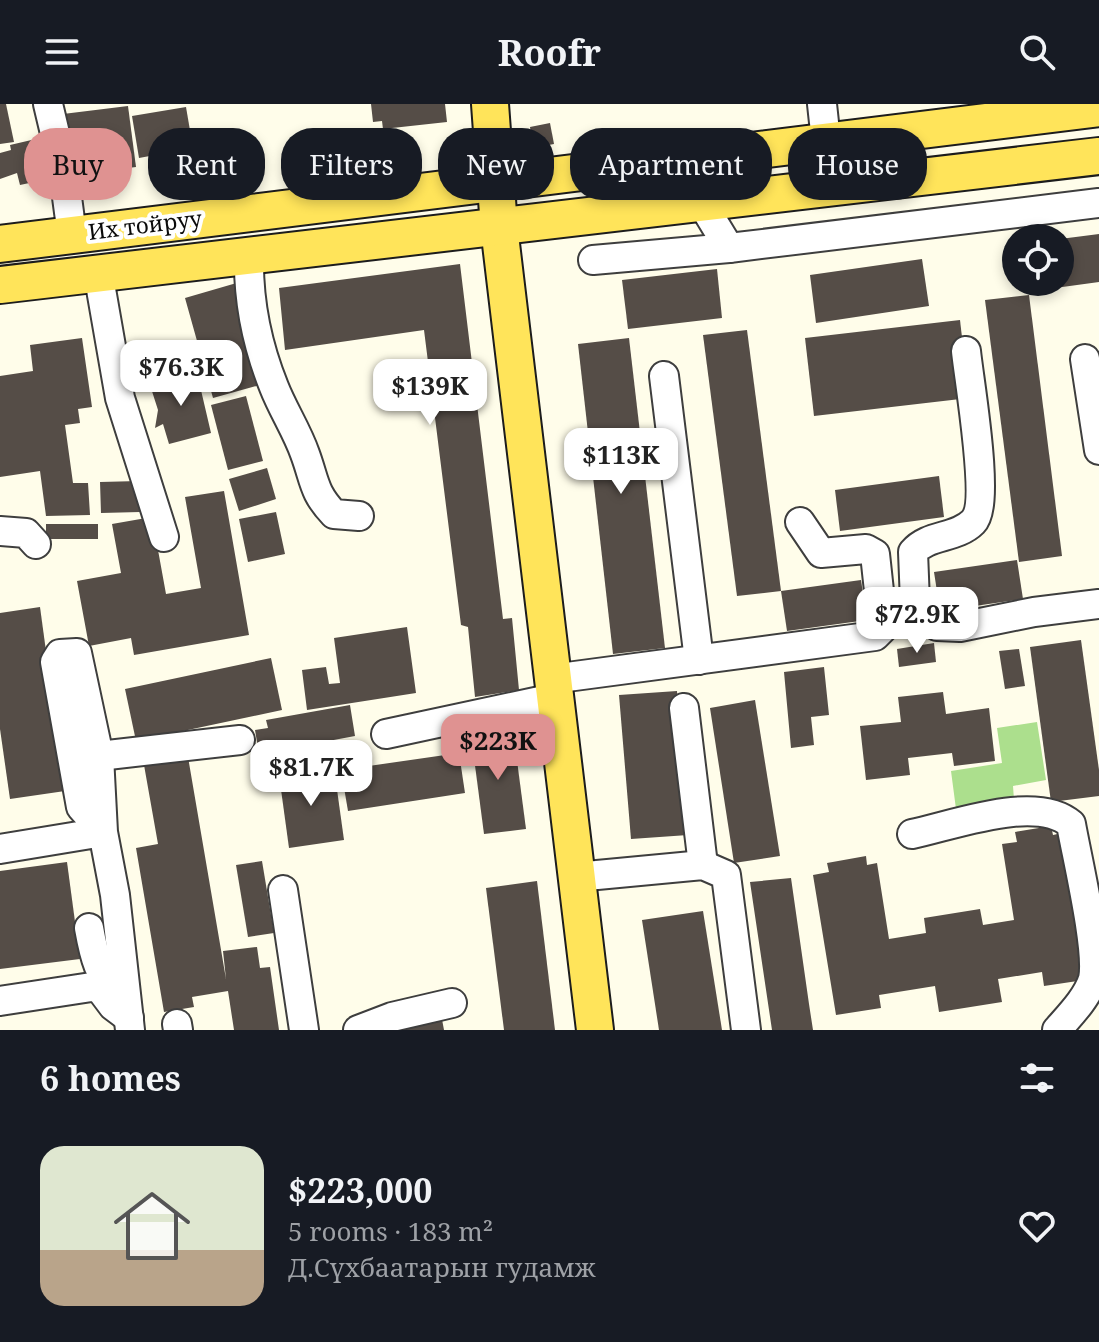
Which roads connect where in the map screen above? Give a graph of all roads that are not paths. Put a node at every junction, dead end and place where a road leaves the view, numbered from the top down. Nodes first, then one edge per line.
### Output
1 (48, 104) edge
2 (490, 104) edge
3 (822, 104) edge
4 (1099, 108) edge
5 (946, 115) edge
6 (492, 128) edge
7 (825, 128) edge
8 (886, 128) edge
9 (788, 145) edge
10 (1099, 156) edge
11 (554, 173) edge
12 (438, 179) edge
13 (497, 200) edge
14 (1099, 203) edge
15 (703, 205) junction
16 (499, 227) junction
17 (72, 235) junction
18 (0, 244) edge
19 (729, 248) junction
20 (249, 255) junction
21 (593, 260) dead end
22 (98, 272) junction
23 (0, 285) edge
24 (966, 351) dead end
25 (1085, 359) dead end
26 (664, 376) dead end
27 (1099, 450) edge
28 (359, 516) dead end
29 (800, 522) dead end
30 (0, 531) edge
31 (164, 537) dead end
32 (36, 544) dead end
33 (1099, 604) edge
34 (699, 660) junction
35 (553, 688) junction
36 (684, 708) dead end
37 (386, 734) dead end
38 (240, 740) dead end
39 (99, 756) junction
40 (103, 832) junction
41 (912, 834) dead end
42 (0, 849) edge
43 (703, 865) junction
44 (576, 877) junction
45 (283, 890) dead end
46 (89, 928) dead end
47 (0, 1001) edge
48 (452, 1003) dead end
49 (129, 1017) edge
50 (304, 1030) edge
51 (358, 1030) edge
52 (595, 1030) edge
53 (746, 1030) edge
54 (1057, 1030) edge

1 - 17 street
2 - 6 main road
3 - 7 street
4 - 5 main road, Их тойруу
5 - 8 main road, Их тойруу
9 - 11 main road, Их тойруу
10 - 15 main road, Их тойруу
12 - 17 main road, Их тойруу
13 - 16 main road
14 - 19 street
15 - 16 main road, Их тойруу
15 - 19 street
16 - 20 main road, Их тойруу
16 - 35 main road
17 - 18 main road, Их тойруу
19 - 21 street
20 - 22 main road, Их тойруу
20 - 28 street
22 - 23 main road, Их тойруу
22 - 31 street
24 - 33 street
25 - 27 street
26 - 34 street
29 - 34 street
30 - 32 street
34 - 35 street
35 - 37 street
35 - 44 main road
36 - 43 street
38 - 39 street
39 - 40 street
39 - 40 street
40 - 42 street
40 - 49 street
41 - 54 street
43 - 44 street
43 - 53 street
44 - 52 main road
45 - 50 street
46 - 49 street
47 - 49 street
48 - 51 street

